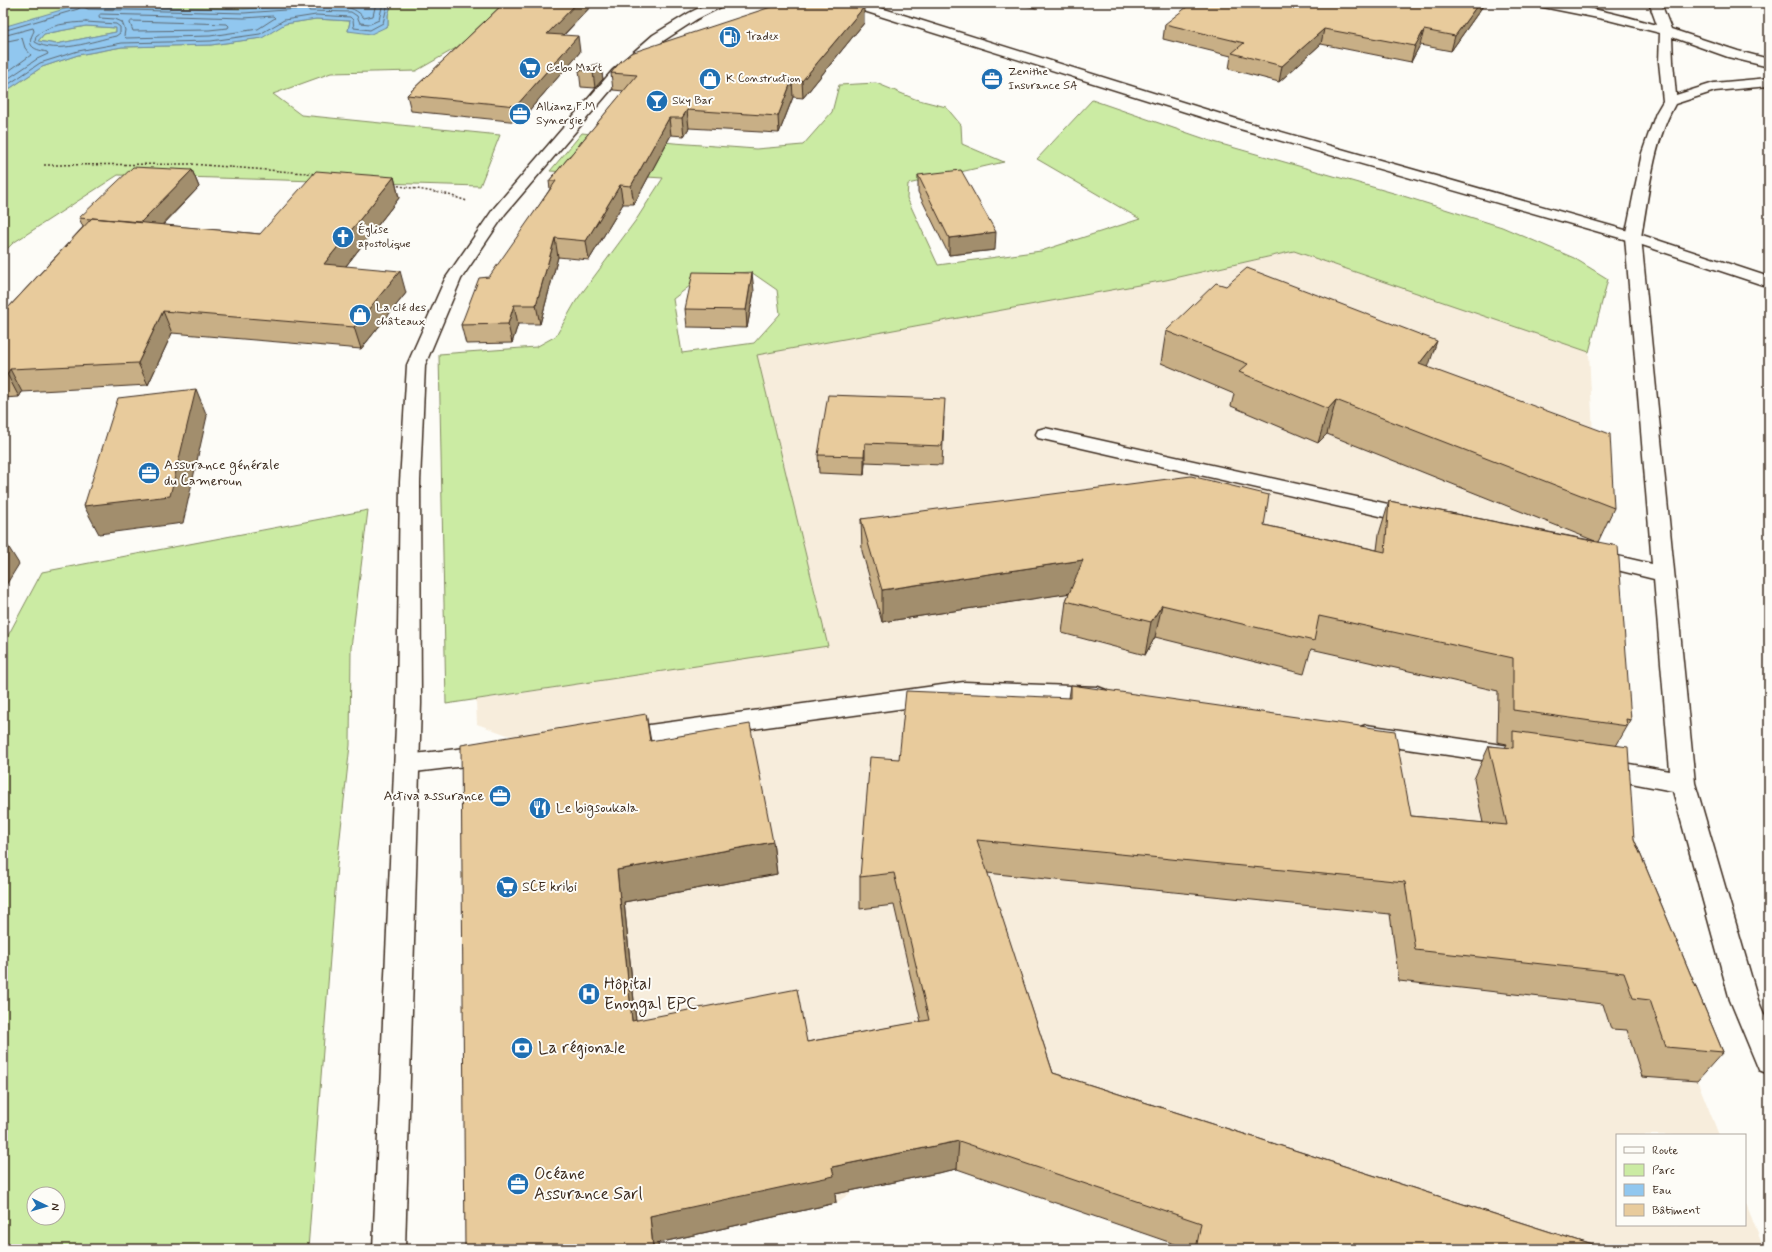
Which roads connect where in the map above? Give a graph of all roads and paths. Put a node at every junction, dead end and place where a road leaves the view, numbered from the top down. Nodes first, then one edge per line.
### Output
1 (719, 3) edge
2 (852, 3) edge
3 (1543, 3) edge
4 (1655, 3) edge
5 (1666, 31) junction
6 (1769, 63) edge
7 (1769, 82) edge
8 (1670, 101) junction
9 (44, 165) dead end
10 (318, 174) edge
11 (393, 185) dead end
12 (499, 211) junction
13 (1633, 237) junction
14 (1769, 282) edge
15 (1045, 434) dead end
16 (1430, 520) edge
17 (1576, 553) edge
18 (1664, 574) junction
19 (1118, 698) edge
20 (1348, 732) edge
21 (596, 742) edge
22 (509, 752) edge
23 (1537, 759) edge
24 (406, 764) junction
25 (1577, 765) edge
26 (1683, 783) junction
27 (1769, 1060) edge
28 (389, 1249) edge

1 - 12 main road
2 - 13 main road
3 - 5 main road
4 - 5 main road
5 - 6 main road
5 - 8 main road
7 - 8 main road
8 - 13 main road
9 - 10 path
11 - 12 path
12 - 24 main road
13 - 14 main road
13 - 18 main road
15 - 16 main road
17 - 18 main road
18 - 26 main road
19 - 21 main road
20 - 23 main road
22 - 24 main road
24 - 28 main road
25 - 26 main road
26 - 27 main road

